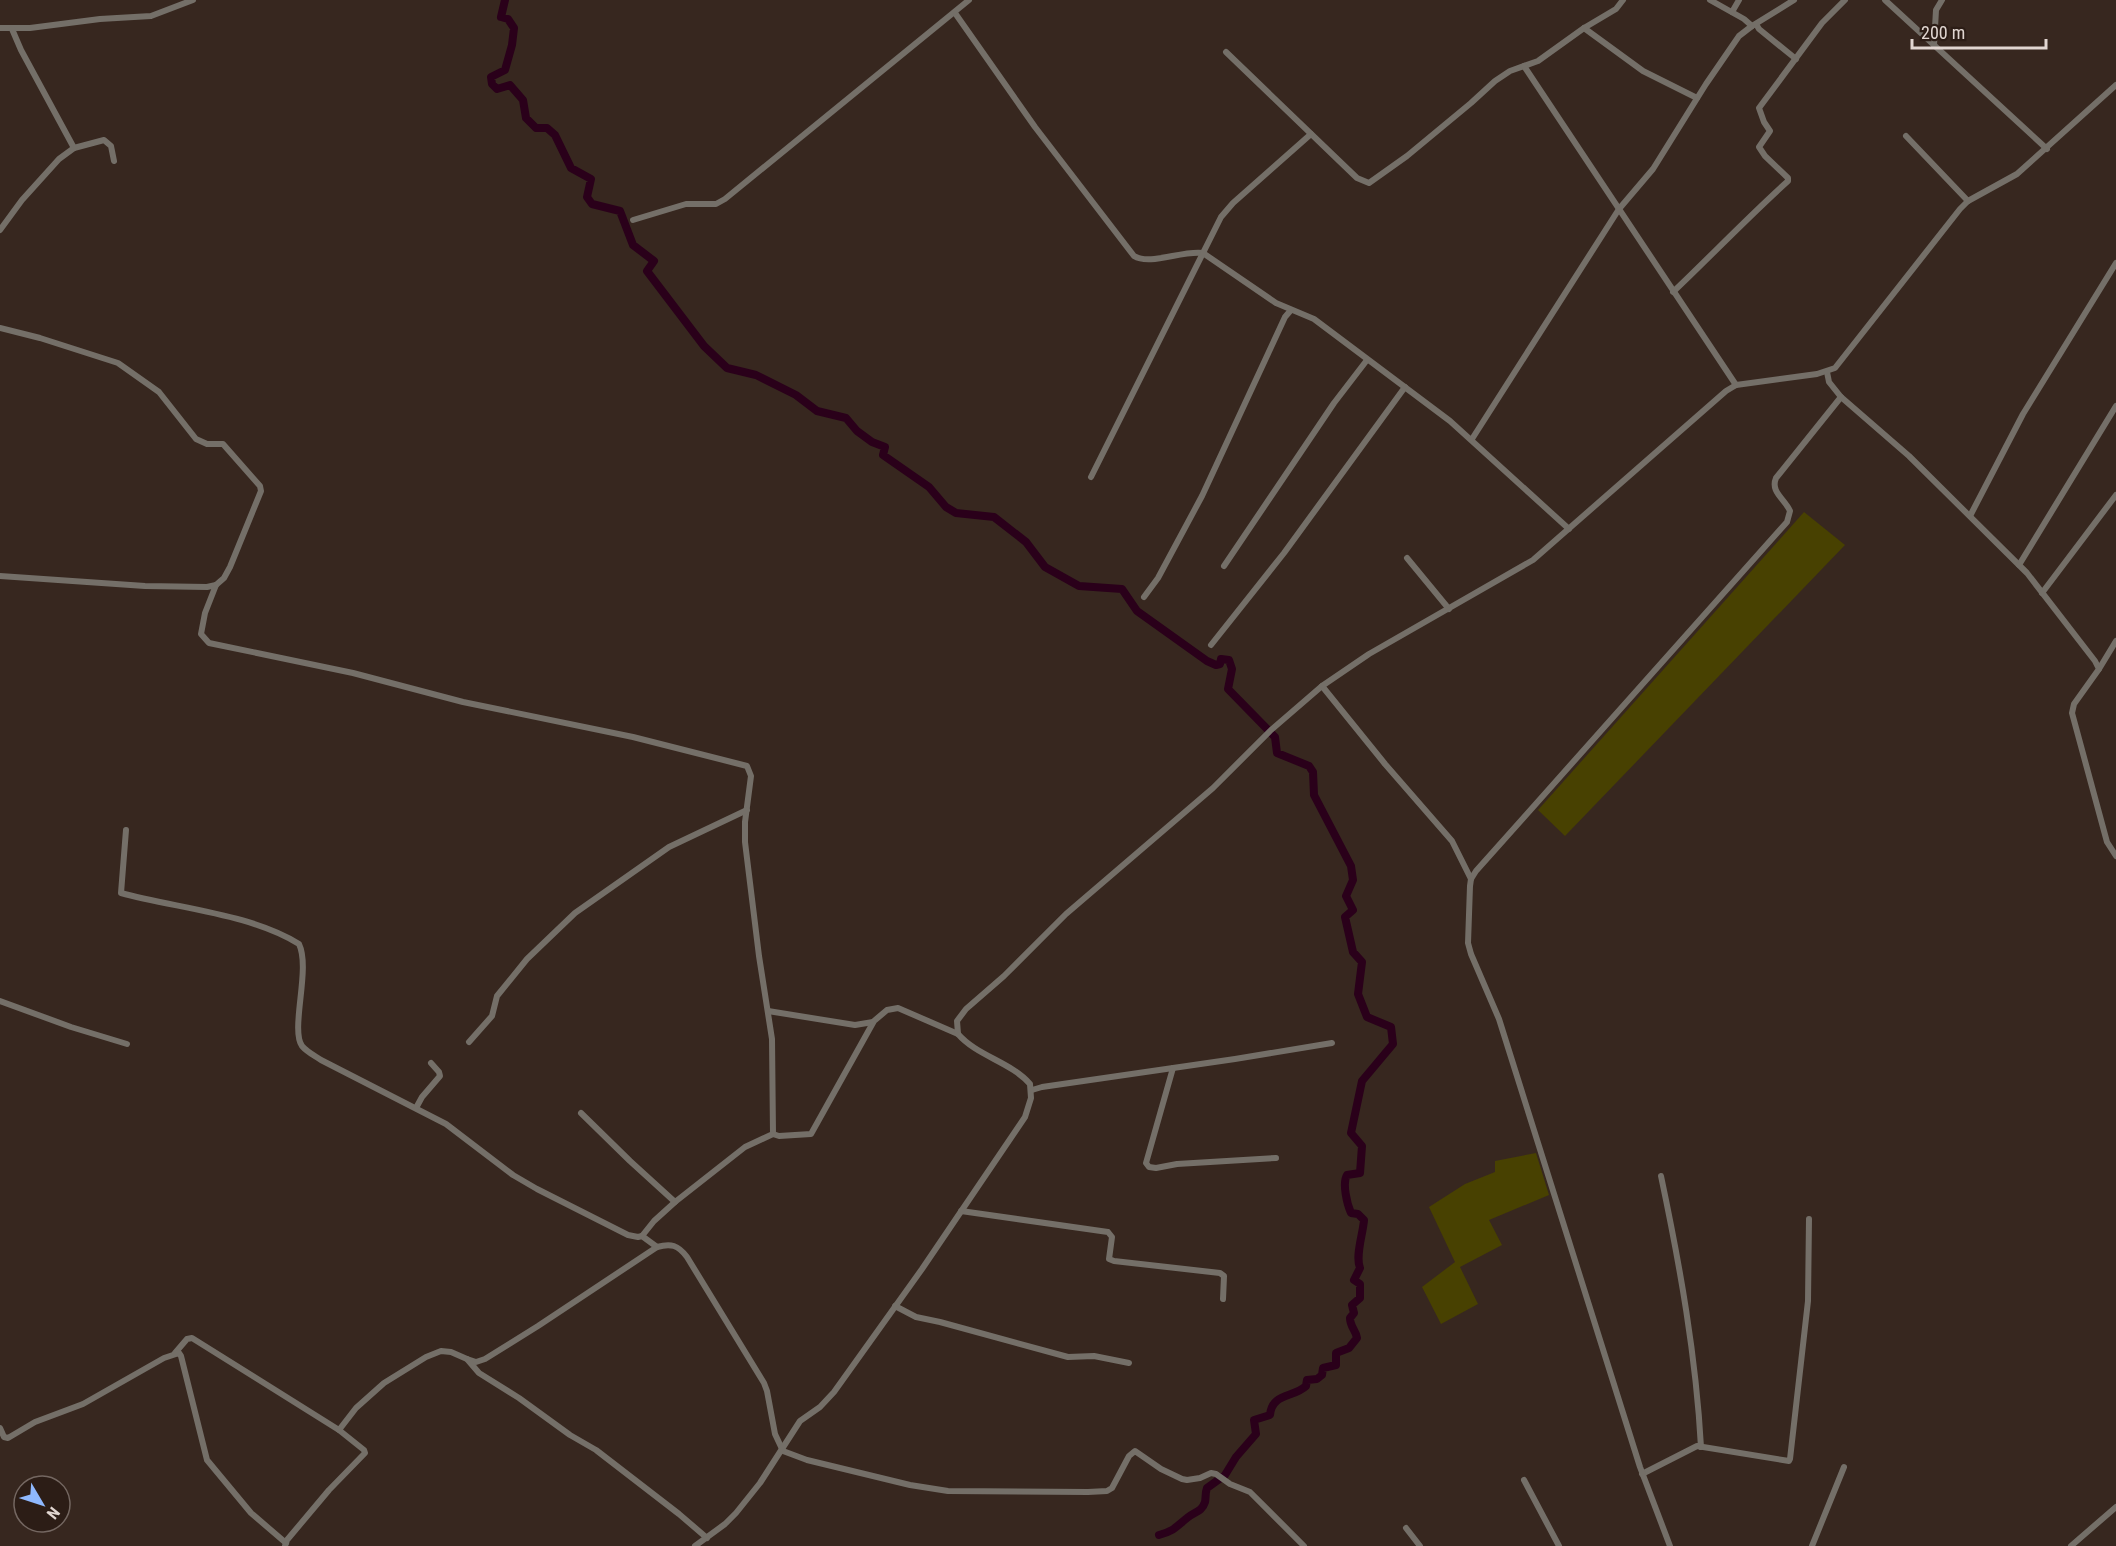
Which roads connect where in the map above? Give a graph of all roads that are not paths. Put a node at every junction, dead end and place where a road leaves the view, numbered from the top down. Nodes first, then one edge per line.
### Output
1 (193, 0) edge
2 (969, 0) edge
3 (1623, 0) edge
4 (1710, 0) edge
5 (1739, 0) edge
6 (1792, 0) edge
7 (1845, 0) edge
8 (1885, 0) edge
9 (1942, 0) edge
10 (1732, 12) junction
11 (955, 13) junction
12 (1754, 25) junction
13 (0, 28) edge
14 (1584, 28) junction
15 (12, 29) junction
16 (1935, 45) junction
17 (1226, 52) dead end
18 (1796, 59) junction
19 (1524, 66) junction
20 (2116, 86) edge
21 (1697, 98) junction
22 (1311, 134) junction
23 (1906, 136) dead end
24 (74, 148) junction
25 (2047, 148) junction
26 (114, 160) dead end
27 (1968, 201) junction
28 (1619, 209) junction
29 (633, 220) dead end
30 (0, 230) edge
31 (1203, 253) junction
32 (2116, 263) edge
33 (1673, 292) junction
34 (1291, 310) junction
35 (0, 328) edge
36 (1367, 360) junction
37 (1827, 372) junction
38 (1736, 385) junction
39 (1405, 387) junction
40 (1841, 397) junction
41 (2116, 406) edge
42 (1472, 439) junction
43 (1091, 477) dead end
44 (2116, 495) edge
45 (1970, 516) junction
46 (1569, 529) junction
47 (1407, 558) dead end
48 (1224, 566) dead end
49 (2019, 566) junction
50 (0, 576) edge
51 (216, 585) junction
52 (2042, 593) junction
53 (1144, 597) dead end
54 (1449, 609) junction
55 (2116, 641) edge
56 (1211, 645) dead end
57 (2099, 669) junction
58 (1322, 686) junction
59 (747, 810) junction
60 (126, 831) dead end
61 (2116, 856) edge
62 (1471, 879) junction
63 (0, 1001) edge
64 (768, 1011) junction
65 (874, 1021) junction
66 (958, 1034) junction
67 (469, 1042) dead end
68 (1332, 1043) dead end
69 (127, 1044) dead end
70 (430, 1063) dead end
71 (1173, 1068) junction
72 (1032, 1090) junction
73 (416, 1108) junction
74 (581, 1113) dead end
75 (772, 1134) junction
76 (1276, 1158) dead end
77 (1661, 1176) dead end
78 (675, 1202) junction
79 (962, 1211) junction
80 (1809, 1220) dead end
81 (642, 1236) junction
82 (657, 1247) junction
83 (1222, 1299) dead end
84 (895, 1306) junction
85 (175, 1353) junction
86 (467, 1359) junction
87 (1129, 1363) dead end
88 (0, 1428) edge
89 (339, 1430) junction
90 (781, 1447) junction
91 (1701, 1447) junction
92 (1844, 1467) dead end
93 (1642, 1474) junction
94 (1524, 1480) dead end
95 (2116, 1507) edge
96 (1406, 1528) dead end
97 (707, 1538) junction
98 (285, 1544) edge
99 (695, 1546) edge
100 (1304, 1546) edge
101 (1420, 1546) edge
102 (1559, 1546) edge
103 (1670, 1546) edge
104 (1812, 1546) edge
105 (2071, 1546) edge

1 - 15 street
2 - 11 street
3 - 14 street
4 - 10 street
5 - 10 street
6 - 12 street
7 - 18 street
8 - 16 street
9 - 16 street
10 - 12 street
11 - 29 street
11 - 31 street
12 - 18 street
12 - 21 street
13 - 15 street
14 - 19 street
14 - 21 street
15 - 24 street
16 - 25 street
17 - 22 street
18 - 33 street
19 - 22 street
19 - 28 street
20 - 25 street
21 - 28 street
22 - 31 street
23 - 27 street
24 - 26 street
24 - 30 street
25 - 27 street
27 - 37 street
28 - 33 street
28 - 42 street
31 - 34 street
31 - 43 street
32 - 45 street
33 - 38 street
34 - 36 street
34 - 53 street
35 - 51 street
36 - 39 street
36 - 48 street
37 - 38 street
37 - 40 street
38 - 46 street
39 - 42 street
39 - 56 street
40 - 45 street
40 - 62 street
41 - 49 street
42 - 46 street
44 - 52 street
45 - 49 street
46 - 54 street
47 - 54 street
49 - 52 street
50 - 51 street
51 - 59 street
52 - 57 street
54 - 58 street
55 - 57 street
57 - 61 street
58 - 62 street
58 - 66 street
59 - 64 street
59 - 67 street
60 - 73 street
62 - 93 street
63 - 69 street
64 - 65 street
64 - 75 street
65 - 66 street
65 - 75 street
66 - 72 street
68 - 71 street
70 - 73 street
71 - 72 street
71 - 76 street
72 - 79 street
73 - 81 street
74 - 78 street
75 - 78 street
77 - 91 street
78 - 81 street
79 - 83 street
79 - 84 street
80 - 91 street
81 - 82 street
82 - 86 street
82 - 90 street
84 - 87 street
84 - 90 street
85 - 88 street
85 - 89 street
85 - 98 street
86 - 89 street
86 - 97 street
89 - 98 street
90 - 97 street
90 - 100 street
91 - 93 street
92 - 104 street
93 - 103 street
94 - 102 street
95 - 105 street
96 - 101 street
97 - 99 street

